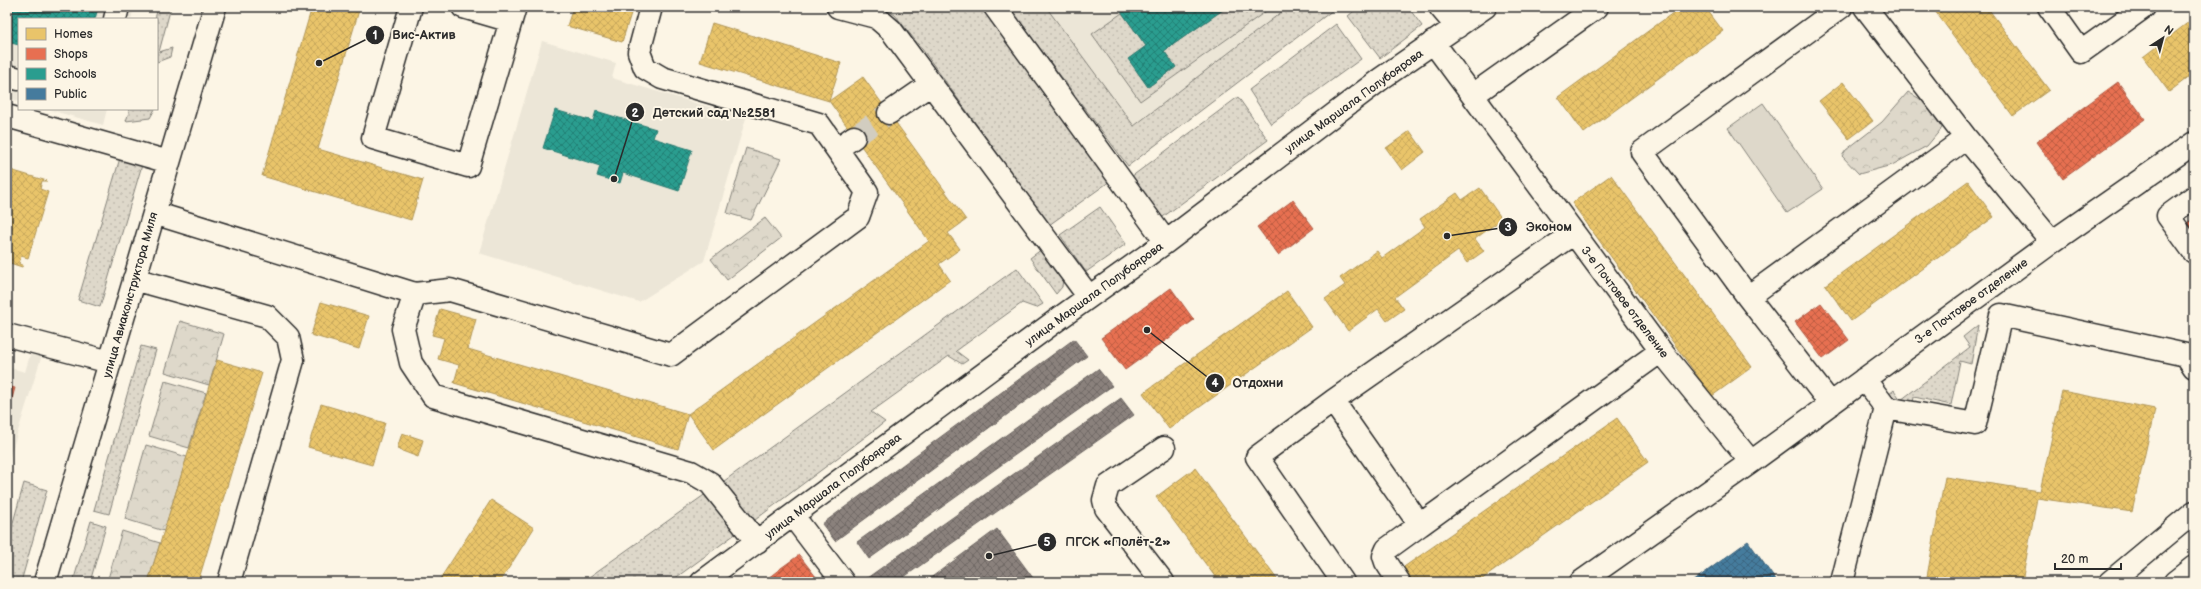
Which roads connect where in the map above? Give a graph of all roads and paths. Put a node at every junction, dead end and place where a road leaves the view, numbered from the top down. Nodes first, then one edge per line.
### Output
1 (118, 7) edge
2 (215, 7) edge
3 (411, 7) edge
4 (462, 7) edge
5 (651, 7) edge
6 (838, 7) edge
7 (995, 7) edge
8 (1440, 7) edge
9 (1485, 7) edge
10 (1597, 7) edge
11 (1841, 7) edge
12 (1865, 7) edge
13 (2049, 7) edge
14 (2144, 7) edge
15 (513, 14) edge
16 (115, 18) edge
17 (1457, 27) junction
18 (1433, 42) junction
19 (7, 76) edge
20 (18, 79) edge
21 (932, 84) junction
22 (1473, 95) junction
23 (889, 113) tunnel mouth
24 (7, 116) edge
25 (854, 137) tunnel mouth
26 (1966, 138) junction
27 (2194, 143) edge
28 (837, 149) junction
29 (169, 162) junction
30 (2194, 197) edge
31 (154, 213) junction
32 (1574, 233) junction
33 (1166, 242) junction
34 (2052, 242) junction
35 (2194, 252) edge
36 (134, 279) junction
37 (1984, 292) junction
38 (415, 294) junction
39 (1089, 297) junction
40 (1748, 297) junction
41 (2001, 315) junction
42 (7, 335) edge
43 (1661, 351) junction
44 (110, 362) junction
45 (2194, 367) edge
46 (1864, 379) junction
47 (1333, 401) junction
48 (1831, 404) junction
49 (1886, 408) junction
50 (1164, 448) dead end
51 (1751, 462) junction
52 (2193, 509) edge
53 (793, 516) junction
54 (1420, 525) junction
55 (757, 542) junction
56 (2194, 567) edge
57 (45, 582) edge
58 (229, 582) edge
59 (702, 582) edge
60 (843, 582) edge
61 (1163, 582) edge
62 (1343, 582) edge
63 (1399, 582) edge
64 (1581, 582) edge
65 (1842, 582) edge
66 (2110, 582) edge
67 (2175, 582) edge

1 - 16 street
2 - 29 street, улица Авиаконструктора Миля
3 - 15 street
4 - 15 street
5 - 28 street
6 - 21 street
7 - 33 street
8 - 17 street
9 - 17 street, улица Маршала Полубоярова
10 - 22 street
11 - 40 street
12 - 26 street
13 - 14 street
17 - 18 street, улица Маршала Полубоярова
18 - 22 street, 3-е Почтовое отделение
18 - 33 street, улица Маршала Полубоярова
19 - 20 street
21 - 23 street
21 - 39 street
22 - 32 street, 3-е Почтовое отделение
24 - 29 street
25 - 28 street
26 - 34 street
26 - 40 street
27 - 34 street, 3-е Почтовое отделение
28 - 38 street
29 - 31 street, улица Авиаконструктора Миля
30 - 35 street
31 - 36 street, улица Авиаконструктора Миля
31 - 38 street
32 - 43 street, 3-е Почтовое отделение
32 - 47 street
33 - 39 street, улица Маршала Полубоярова
34 - 37 street, 3-е Почтовое отделение
36 - 44 street, улица Авиаконструктора Миля
36 - 58 street
37 - 41 street
37 - 46 street, 3-е Почтовое отделение
38 - 55 street
39 - 53 street, улица Маршала Полубоярова
40 - 48 street
41 - 45 street
41 - 49 street
42 - 44 street
43 - 51 street, 3-е Почтовое отделение
43 - 54 street
44 - 57 street, улица Авиаконструктора Миля
46 - 48 street, 3-е Почтовое отделение
46 - 49 street
47 - 54 street
47 - 62 street
48 - 51 street, 3-е Почтовое отделение
49 - 65 street
50 - 61 street
51 - 64 street, 3-е Почтовое отделение
52 - 66 street
53 - 55 street, улица Маршала Полубоярова
53 - 60 street
54 - 63 street
55 - 59 street, улица Маршала Полубоярова
56 - 67 street

